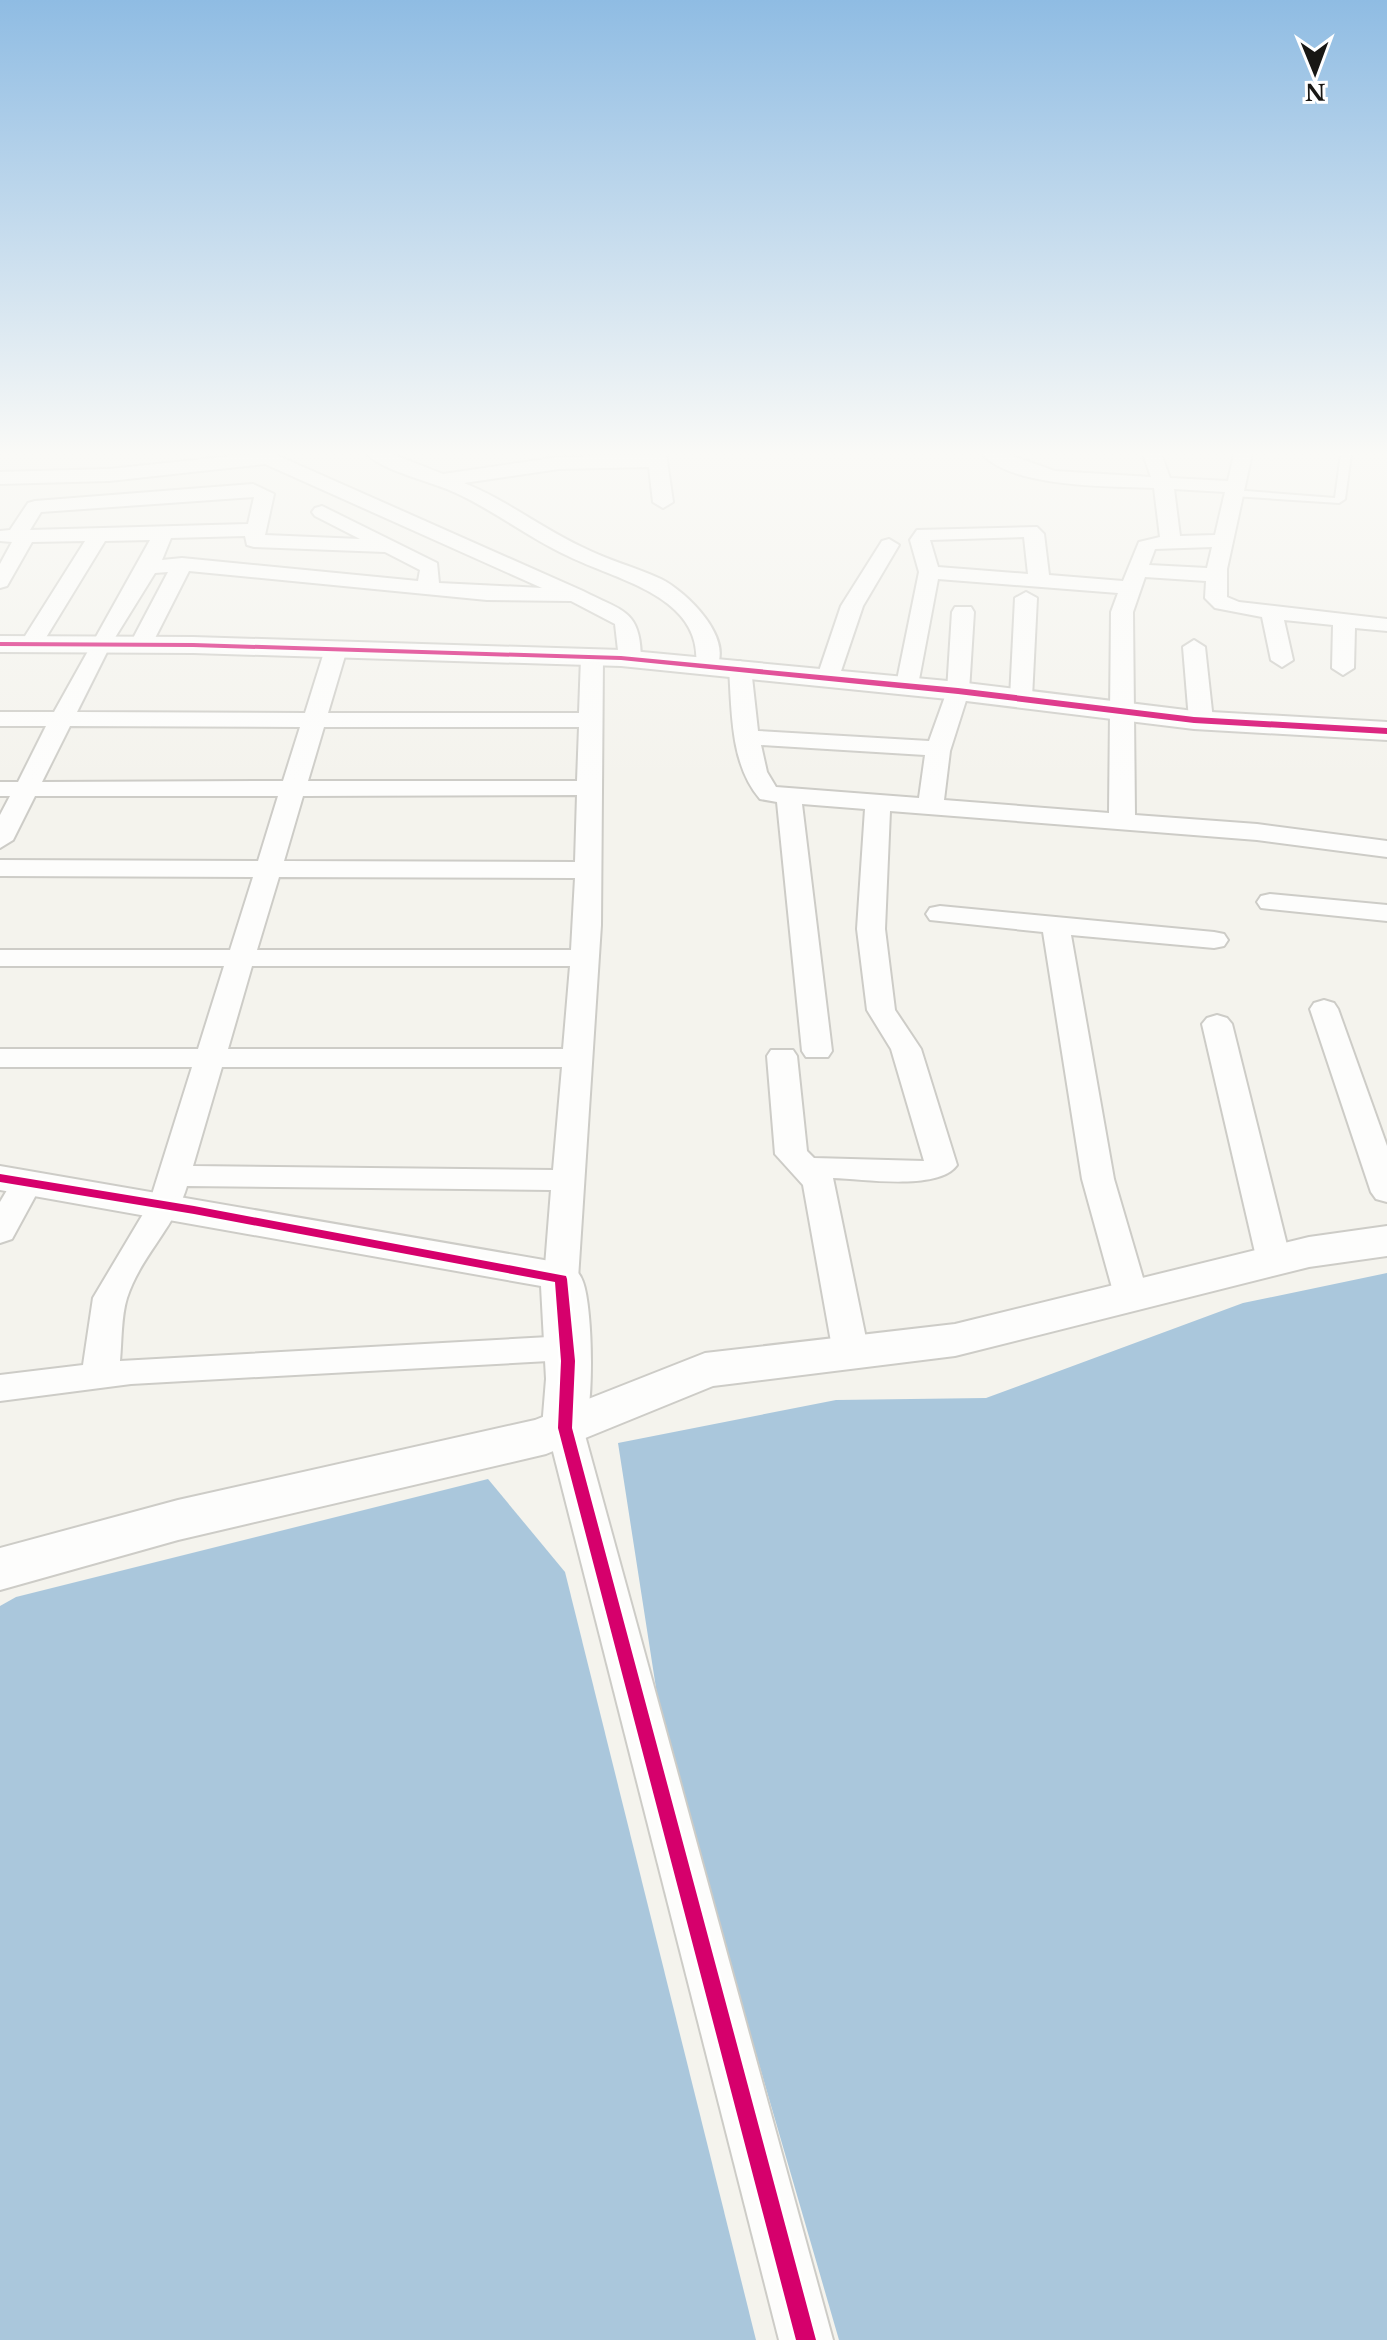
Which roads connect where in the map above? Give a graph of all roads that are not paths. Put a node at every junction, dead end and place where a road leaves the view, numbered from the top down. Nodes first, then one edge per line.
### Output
1 (81, 563) edge
2 (151, 563) edge
3 (234, 563) edge
4 (423, 563) edge
5 (503, 563) edge
6 (603, 563) edge
7 (878, 563) edge
8 (927, 563) edge
9 (1033, 563) edge
10 (1139, 563) edge
11 (1220, 563) edge
12 (182, 564) junction
13 (148, 568) junction
14 (230, 569) junction
15 (929, 572) junction
16 (1217, 575) junction
17 (1132, 579) junction
18 (428, 588) junction
19 (1032, 589) junction
20 (576, 595) junction
21 (963, 612) dead end
22 (1272, 613) junction
23 (1344, 620) junction
24 (1387, 625) edge
25 (0, 644) edge
26 (31, 644) junction
27 (100, 644) junction
28 (141, 644) junction
29 (1194, 647) dead end
30 (336, 649) junction
31 (592, 657) junction
32 (630, 659) junction
33 (1282, 660) dead end
34 (707, 665) junction
35 (740, 668) junction
36 (1343, 668) dead end
37 (828, 677) junction
38 (907, 685) junction
39 (958, 691) junction
40 (1021, 698) junction
41 (1120, 709) junction
42 (0, 719) edge
43 (61, 719) junction
44 (317, 719) junction
45 (591, 720) junction
46 (1201, 720) junction
47 (1387, 731) edge
48 (747, 737) junction
49 (939, 749) junction
50 (590, 788) junction
51 (13, 789) edge
52 (295, 789) junction
53 (789, 796) junction
54 (878, 800) junction
55 (931, 805) junction
56 (1122, 822) junction
57 (0, 840) edge
58 (1387, 849) edge
59 (0, 868) edge
60 (266, 869) junction
61 (588, 870) junction
62 (1270, 902) dead end
63 (1387, 913) edge
64 (940, 914) dead end
65 (1056, 925) junction
66 (1214, 940) dead end
67 (0, 958) edge
68 (239, 958) junction
69 (585, 958) junction
70 (1324, 1009) dead end
71 (1217, 1024) dead end
72 (817, 1051) dead end
73 (212, 1056) junction
74 (782, 1056) dead end
75 (0, 1058) edge
76 (578, 1058) junction
77 (803, 1167) junction
78 (13, 1180) edge
79 (568, 1180) junction
80 (169, 1191) junction
81 (1387, 1192) edge
82 (0, 1232) edge
83 (1387, 1241) edge
84 (1274, 1261) junction
85 (561, 1279) junction
86 (1131, 1295) junction
87 (567, 1348) junction
88 (851, 1353) junction
89 (100, 1376) junction
90 (0, 1388) edge
91 (565, 1428) junction
92 (0, 1569) edge
93 (806, 2340) edge

1 - 26 street
2 - 13 street
3 - 14 street
4 - 18 street
5 - 20 street
6 - 34 street
7 - 37 street
8 - 15 street
9 - 19 street
10 - 17 street
11 - 16 street
12 - 13 street
12 - 14 street
12 - 28 street
13 - 27 street
14 - 18 street
15 - 19 street
15 - 38 street
16 - 17 street
16 - 22 street
17 - 19 street
17 - 41 street
18 - 20 street
19 - 40 street
20 - 32 street
21 - 39 street
22 - 23 street
22 - 33 street
23 - 24 street
23 - 36 street
25 - 26 street
26 - 27 street
27 - 28 street
27 - 43 street
28 - 30 street
29 - 46 street
30 - 31 street
30 - 44 street
31 - 32 street
31 - 45 street
32 - 34 street
34 - 35 street
35 - 37 street
35 - 48 street
37 - 38 street
38 - 39 street
39 - 40 street
39 - 49 street
40 - 41 street
41 - 46 street
41 - 56 street
42 - 43 street
43 - 44 street
43 - 51 street
44 - 45 street
44 - 52 street
45 - 50 street
46 - 47 street
48 - 49 street
48 - 53 street
49 - 55 street
50 - 52 street
50 - 61 street
51 - 52 street
51 - 57 street
52 - 60 street
53 - 54 street
53 - 72 street
54 - 55 street
54 - 77 street
55 - 56 street
56 - 58 street
59 - 60 street
60 - 61 street
60 - 68 street
61 - 69 street
62 - 63 street
64 - 65 street
65 - 66 street
65 - 86 street
67 - 68 street
68 - 69 street
68 - 73 street
69 - 76 street
70 - 81 street
71 - 84 street
73 - 75 street
73 - 76 street
73 - 80 street
74 - 77 street
76 - 79 street
77 - 88 street
78 - 80 street
78 - 82 street
79 - 80 street
79 - 85 street
80 - 85 street
80 - 89 street
83 - 84 main road
84 - 86 main road
85 - 87 street
86 - 88 main road
87 - 89 street
87 - 91 street
88 - 91 main road
89 - 90 street
91 - 92 main road
91 - 93 street

